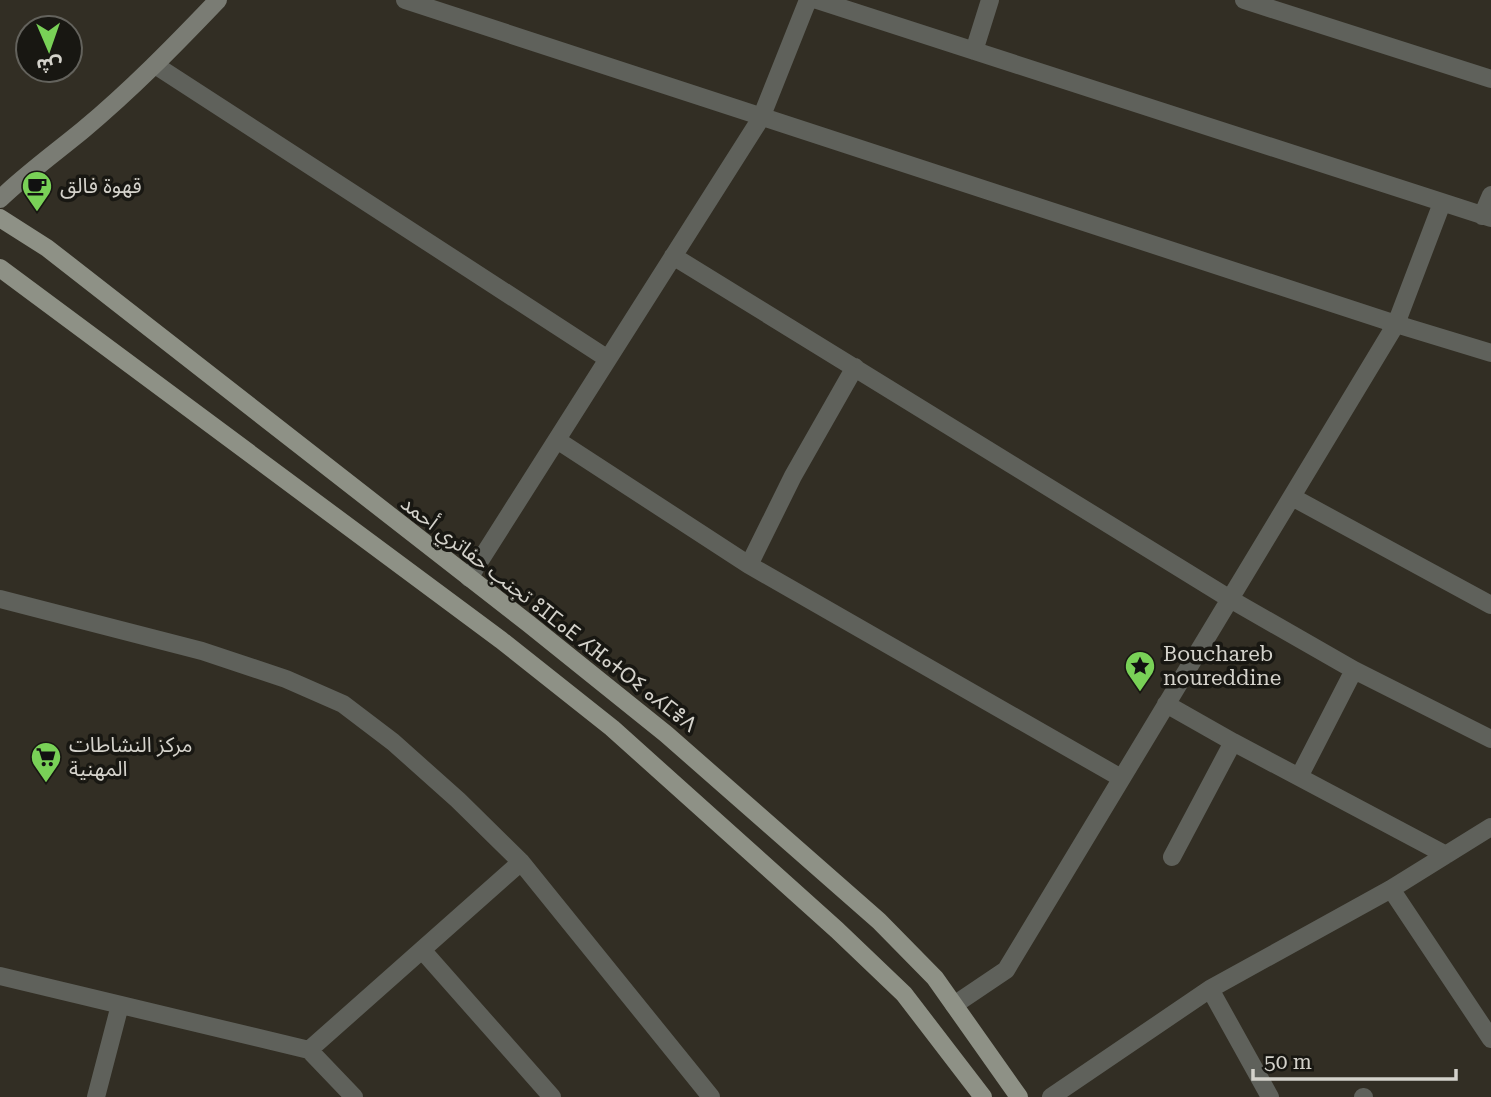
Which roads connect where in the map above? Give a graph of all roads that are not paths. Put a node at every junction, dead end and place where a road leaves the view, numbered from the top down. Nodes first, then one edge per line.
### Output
1 (218, 0) edge
2 (405, 0) edge
3 (808, 0) edge
4 (817, 0) edge
5 (990, 0) edge
6 (1244, 0) edge
7 (1289, 7) edge
8 (974, 51) junction
9 (155, 65) junction
10 (1491, 79) edge
11 (761, 118) junction
12 (1491, 195) edge
13 (0, 199) edge
14 (1442, 203) junction
15 (1486, 217) edge
16 (0, 218) edge
17 (673, 256) junction
18 (0, 268) edge
19 (1396, 324) junction
20 (1491, 353) edge
21 (608, 359) junction
22 (855, 367) junction
23 (557, 440) junction
24 (1292, 497) junction
25 (749, 565) junction
26 (469, 578) junction
27 (0, 599) edge
28 (1230, 599) junction
29 (1491, 605) edge
30 (1354, 670) junction
31 (1166, 704) junction
32 (1491, 739) edge
33 (1233, 742) junction
34 (1299, 777) junction
35 (1121, 778) junction
36 (1491, 827) edge
37 (1446, 855) junction
38 (1172, 857) dead end
39 (521, 862) junction
40 (1391, 889) junction
41 (423, 951) junction
42 (0, 976) edge
43 (1210, 989) junction
44 (120, 1004) junction
45 (954, 1005) junction
46 (1491, 1038) edge
47 (309, 1050) junction
48 (96, 1097) edge
49 (355, 1097) edge
50 (552, 1097) edge
51 (711, 1097) edge
52 (983, 1097) edge
53 (1020, 1097) edge
54 (1051, 1097) edge
55 (1270, 1097) edge

1 - 9 main road
2 - 11 street
3 - 11 street
4 - 8 street
5 - 8 street
6 - 7 street
7 - 10 street
8 - 14 street
9 - 13 main road
9 - 21 street
11 - 17 street
11 - 19 street
12 - 15 street
14 - 15 street
14 - 19 street
16 - 26 main road, تجنب حفاتري أحمد ⵓⵊⵎⴰⴹ ⵃⴼⴰⵜⵔⵉ ⴰⵃⵎⴻⴷ
17 - 21 street
17 - 22 street
18 - 52 main road
19 - 20 street
19 - 24 street
21 - 23 street
22 - 25 street
22 - 28 street
23 - 25 street
23 - 26 street
24 - 28 street
24 - 29 street
25 - 35 street
26 - 45 main road, تجنب حفاتري أحمد ⵓⵊⵎⴰⴹ ⵃⴼⴰⵜⵔⵉ ⴰⵃⵎⴻⴷ
27 - 39 street
28 - 30 street
28 - 31 street
30 - 32 street
30 - 34 street
31 - 33 street
31 - 35 street
33 - 34 street
33 - 38 street
34 - 37 street
35 - 45 street
36 - 37 street
37 - 40 street
39 - 41 street
39 - 51 street
40 - 43 street
40 - 46 street
41 - 47 street
41 - 50 street
42 - 44 street
43 - 54 street
43 - 55 street
44 - 47 street
44 - 48 street
45 - 53 main road, تجنب حفاتري أحمد ⵓⵊⵎⴰⴹ ⵃⴼⴰⵜⵔⵉ ⴰⵃⵎⴻⴷ
47 - 49 street

